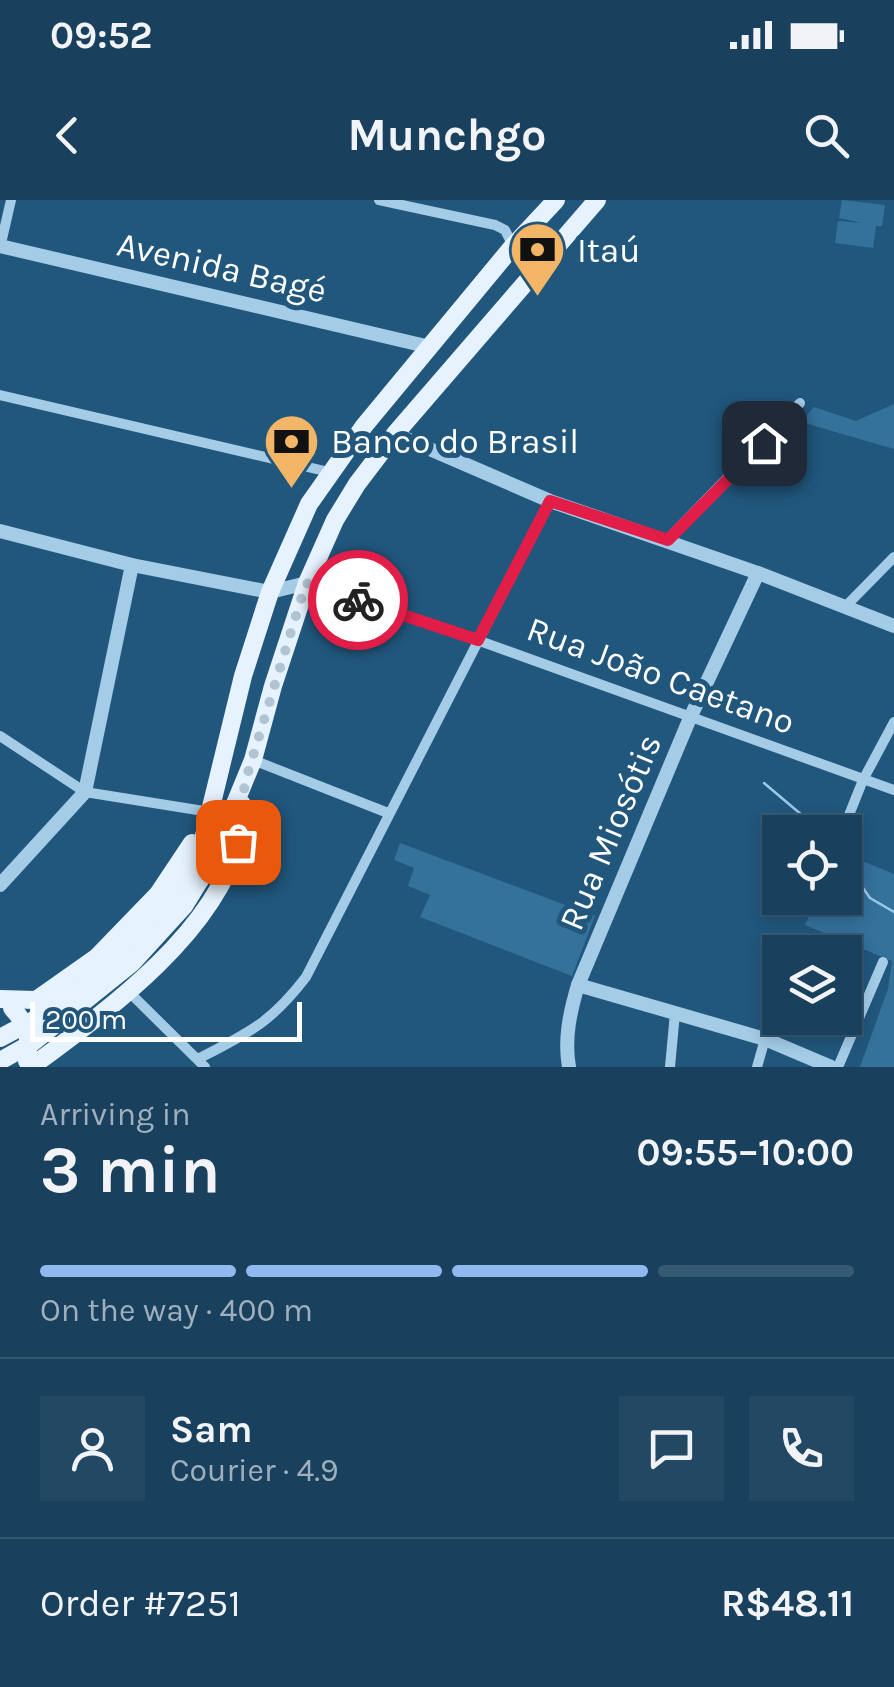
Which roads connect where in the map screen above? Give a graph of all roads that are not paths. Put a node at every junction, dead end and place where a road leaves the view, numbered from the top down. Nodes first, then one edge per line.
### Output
1 (11, 200) edge
2 (380, 200) edge
3 (556, 200) edge
4 (597, 200) edge
5 (0, 246) edge
6 (513, 246) junction
7 (430, 347) junction
8 (0, 396) edge
9 (800, 403) dead end
10 (396, 434) junction
11 (330, 472) junction
12 (550, 501) junction
13 (0, 531) edge
14 (668, 540) junction
15 (894, 557) edge
16 (132, 565) junction
17 (758, 572) junction
18 (306, 583) junction
19 (270, 592) junction
20 (845, 607) junction
21 (894, 626) edge
22 (478, 640) junction
23 (690, 718) junction
24 (894, 722) edge
25 (0, 736) edge
26 (253, 760) junction
27 (863, 780) junction
28 (245, 782) junction
29 (894, 790) edge
30 (84, 792) junction
31 (210, 812) junction
32 (388, 814) junction
33 (848, 815) edge
34 (0, 885) edge
35 (883, 962) dead end
36 (578, 984) junction
37 (127, 990) junction
38 (4, 1003) edge
39 (674, 1020) junction
40 (0, 1038) edge
41 (765, 1039) junction
42 (0, 1061) edge
43 (201, 1063) edge
44 (27, 1065) edge
45 (569, 1067) edge
46 (670, 1067) edge
47 (756, 1067) edge
48 (835, 1067) edge

1 - 5 street
2 - 6 street
3 - 6 main road
4 - 10 main road
5 - 7 street, Avenida Bagé
6 - 7 main road
7 - 11 main road
8 - 11 street
9 - 14 street
10 - 12 street
10 - 18 main road
11 - 19 main road
12 - 14 street
12 - 22 street
13 - 16 street
14 - 17 street
15 - 20 street
16 - 19 street
16 - 30 street
17 - 20 street
17 - 23 street, Rua Miosótis
18 - 19 street
18 - 22 street, Rua João Caetano
18 - 26 main road
19 - 31 main road
20 - 21 street
22 - 23 street, Rua João Caetano
22 - 32 street
23 - 27 street, Rua João Caetano
23 - 36 street, Rua Miosótis
24 - 27 street
25 - 30 street
26 - 28 main road
26 - 32 street
27 - 29 street, Rua João Caetano
27 - 33 street
28 - 37 main road
28 - 42 main road
30 - 31 street
30 - 34 street
31 - 38 main road
31 - 40 main road
32 - 43 street
35 - 48 street
36 - 39 street
36 - 45 street, Rua Miosótis
37 - 43 street
37 - 44 main road
38 - 44 main road, bridge
39 - 41 street
39 - 46 street
41 - 47 street
41 - 48 street

